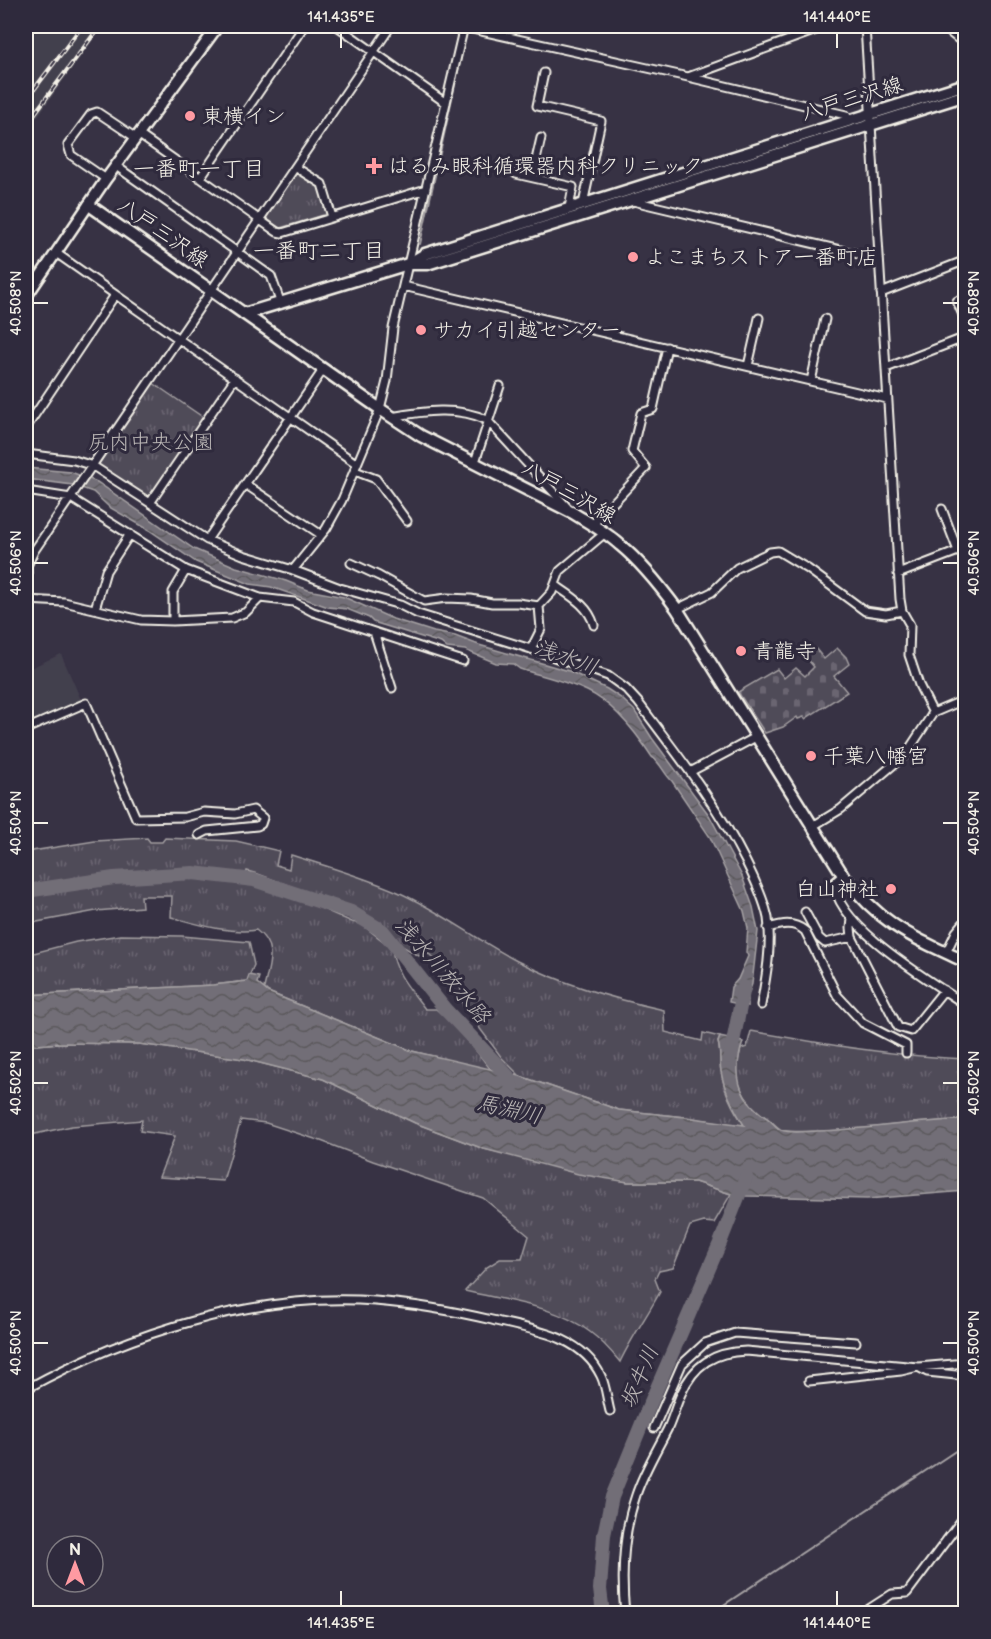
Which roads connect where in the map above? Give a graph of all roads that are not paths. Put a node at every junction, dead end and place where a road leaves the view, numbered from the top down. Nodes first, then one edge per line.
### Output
1 (218, 26) edge
2 (304, 26) edge
3 (337, 26) edge
4 (391, 26) edge
5 (464, 26) edge
6 (827, 26) edge
7 (865, 26) edge
8 (946, 26) edge
9 (966, 42) edge
10 (374, 51) junction
11 (544, 74) dead end
12 (688, 77) junction
13 (966, 84) edge
14 (966, 95) edge
15 (446, 103) junction
16 (870, 120) junction
17 (850, 121) junction
18 (137, 136) junction
19 (541, 138) dead end
20 (116, 166) junction
21 (295, 167) junction
22 (516, 174) dead end
23 (532, 177) junction
24 (200, 178) junction
25 (106, 179) junction
26 (426, 189) junction
27 (631, 200) junction
28 (583, 204) junction
29 (89, 205) junction
30 (569, 208) junction
31 (332, 216) junction
32 (260, 220) junction
33 (238, 252) junction
34 (56, 253) junction
35 (879, 259) junction
36 (966, 260) edge
37 (408, 264) junction
38 (403, 286) junction
39 (212, 291) junction
40 (881, 293) junction
41 (115, 295) junction
42 (26, 297) edge
43 (966, 297) edge
44 (281, 304) junction
45 (244, 314) junction
46 (759, 318) dead end
47 (825, 319) dead end
48 (966, 322) edge
49 (965, 339) edge
50 (179, 340) junction
51 (667, 347) junction
52 (748, 366) junction
53 (886, 368) junction
54 (323, 370) junction
55 (235, 378) junction
56 (811, 381) junction
57 (500, 386) dead end
58 (887, 399) junction
59 (380, 409) junction
60 (290, 417) junction
61 (391, 417) junction
62 (487, 420) junction
63 (26, 428) edge
64 (26, 454) edge
65 (475, 462) junction
66 (93, 466) junction
67 (356, 467) junction
68 (245, 484) junction
69 (26, 491) edge
70 (72, 496) junction
71 (150, 503) junction
72 (942, 509) dead end
73 (573, 513) junction
74 (407, 521) dead end
75 (593, 524) junction
76 (604, 533) junction
77 (130, 534) junction
78 (320, 534) junction
79 (207, 540) junction
80 (962, 549) edge
81 (351, 563) dead end
82 (186, 570) junction
83 (292, 570) junction
84 (898, 574) junction
85 (555, 585) junction
86 (260, 598) junction
87 (27, 600) edge
88 (539, 606) junction
89 (95, 609) junction
90 (677, 609) junction
91 (902, 611) junction
92 (173, 621) junction
93 (594, 625) dead end
94 (374, 632) junction
95 (531, 649) junction
96 (463, 661) dead end
97 (393, 688) dead end
98 (966, 699) edge
99 (933, 713) junction
100 (26, 729) edge
101 (756, 736) junction
102 (690, 772) junction
103 (813, 826) junction
104 (199, 835) dead end
105 (843, 875) junction
106 (805, 912) dead end
107 (852, 919) junction
108 (966, 920) edge
109 (768, 928) junction
110 (852, 937) junction
111 (946, 953) junction
112 (966, 962) edge
113 (944, 990) junction
114 (761, 1005) dead end
115 (966, 1005) edge
116 (906, 1053) dead end
117 (856, 1342) dead end
118 (966, 1363) edge
119 (918, 1367) junction
120 (966, 1376) edge
121 (809, 1381) dead end
122 (26, 1389) edge
123 (610, 1411) dead end
124 (654, 1428) dead end
125 (966, 1514) edge
126 (625, 1614) edge
127 (861, 1614) edge

1 - 18 street
2 - 24 street
3 - 10 street
4 - 10 street
5 - 12 street
5 - 15 street
6 - 12 street
7 - 16 street
8 - 9 highway
10 - 15 street
10 - 21 street
11 - 28 street
12 - 17 street
13 - 16 main road, 八戸三沢線
14 - 16 main road, 八戸三沢線
15 - 26 street
16 - 17 main road, 八戸三沢線
16 - 27 main road, 八戸三沢線
16 - 35 street
17 - 28 main road, 八戸三沢線
18 - 20 street
18 - 24 street
18 - 25 street
19 - 23 street
20 - 25 street
20 - 33 street
21 - 31 street
21 - 32 street
22 - 23 street
23 - 30 street
24 - 32 street
25 - 29 street
26 - 31 street
26 - 37 street
27 - 35 street
27 - 37 main road, 八戸三沢線
28 - 30 main road, 八戸三沢線
29 - 34 street
29 - 39 main road, 八戸三沢線
30 - 37 main road, 八戸三沢線
31 - 32 street
32 - 33 street
33 - 39 street
33 - 44 street
34 - 41 street
34 - 42 street
35 - 40 street
36 - 40 street
37 - 38 street
37 - 44 main road, 八戸三沢線
38 - 51 street
38 - 59 street
39 - 45 main road, 八戸三沢線
39 - 50 street
40 - 53 street
41 - 50 street
41 - 63 street
43 - 48 street
44 - 45 main road, 八戸三沢線
45 - 54 main road, 八戸三沢線
46 - 52 street
47 - 56 street
49 - 53 street
50 - 55 street
50 - 66 street
51 - 52 street
51 - 75 street
52 - 56 street
53 - 58 street
54 - 59 main road, 八戸三沢線
54 - 60 street
55 - 60 street
55 - 71 street
56 - 58 street
57 - 62 street
58 - 84 street
59 - 61 main road, 八戸三沢線
59 - 67 street
60 - 67 street
60 - 68 street
61 - 62 street
61 - 65 main road, 八戸三沢線
62 - 65 street
62 - 73 street
64 - 66 street
65 - 73 main road, 八戸三沢線
66 - 70 street
66 - 71 street
67 - 74 street
67 - 78 street
68 - 78 street
68 - 79 street
69 - 70 street
70 - 77 street
70 - 87 street
71 - 79 street
72 - 80 street
73 - 75 main road, 八戸三沢線
75 - 76 main road, 八戸三沢線
76 - 85 street
76 - 90 main road, 八戸三沢線
77 - 82 street
77 - 89 street
78 - 83 street
79 - 83 street
80 - 84 street
81 - 88 street
82 - 86 street
82 - 92 street
83 - 95 street
84 - 91 street
85 - 88 street
85 - 93 street
86 - 92 street
86 - 94 street
87 - 89 street
88 - 95 street
89 - 92 street
90 - 91 street
90 - 101 main road, 八戸三沢線
91 - 99 street
94 - 96 street
94 - 97 street
95 - 102 street
98 - 99 street
99 - 103 street
100 - 104 street
101 - 102 street
101 - 103 main road, 八戸三沢線
102 - 109 street
103 - 105 main road, 八戸三沢線
105 - 107 street
105 - 111 main road, 八戸三沢線
106 - 110 street
107 - 110 street
107 - 113 street
108 - 111 street
109 - 114 street
109 - 116 street
110 - 113 street
111 - 112 main road, 八戸三沢線
113 - 115 street
117 - 124 street
118 - 119 street
119 - 120 street
119 - 121 street
119 - 126 street
122 - 123 street
125 - 127 street

